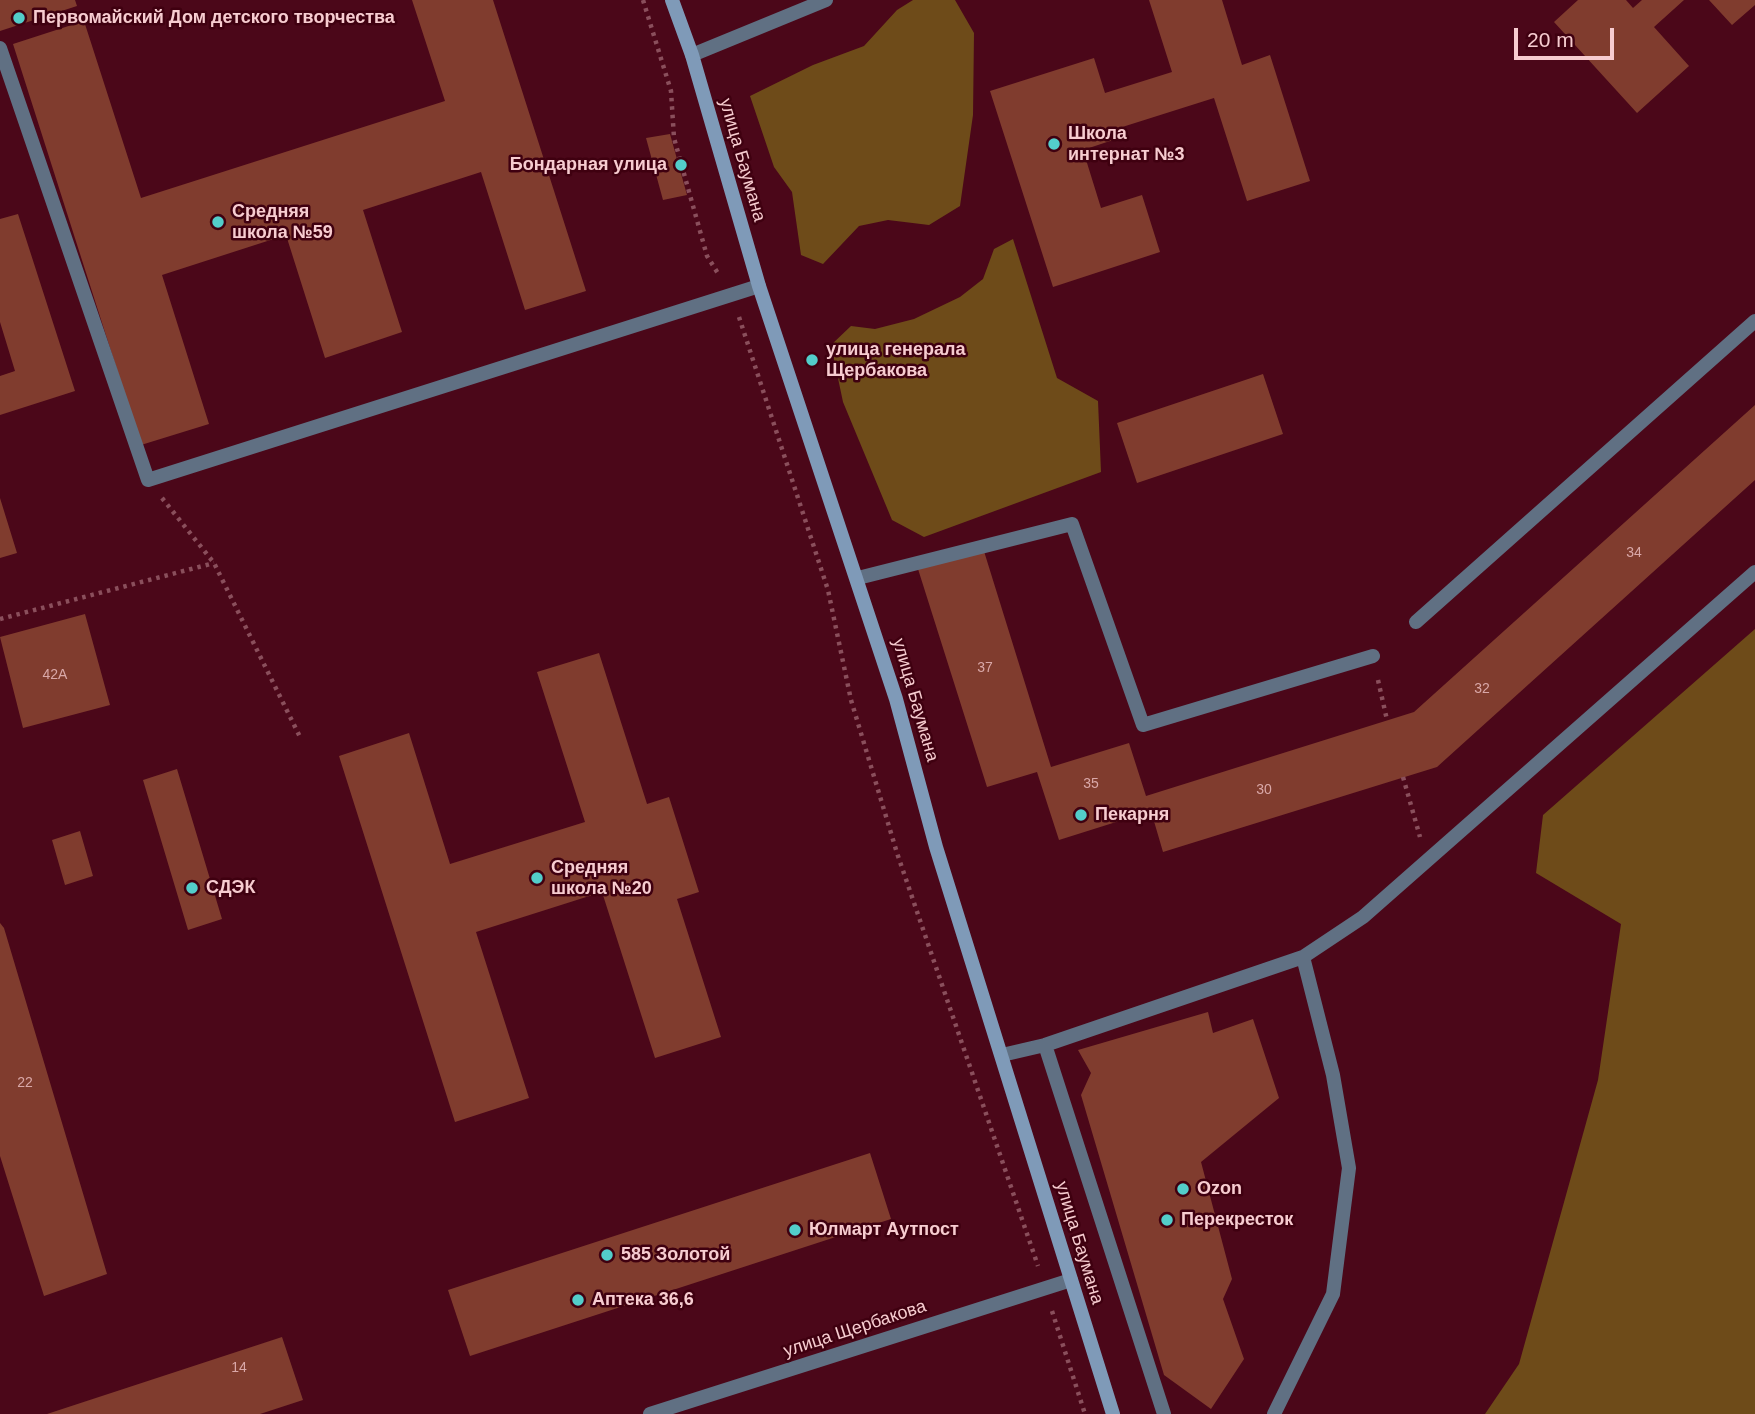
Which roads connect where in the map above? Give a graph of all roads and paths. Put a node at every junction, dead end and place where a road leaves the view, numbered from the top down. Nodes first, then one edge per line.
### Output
1 (643, 0) edge
2 (673, 0) edge
3 (826, 0) edge
4 (0, 48) edge
5 (692, 55) junction
6 (759, 286) junction
7 (733, 296) junction
8 (1755, 321) edge
9 (148, 480) junction
10 (214, 563) junction
11 (1755, 572) edge
12 (858, 578) junction
13 (0, 619) edge
14 (1416, 622) dead end
15 (1373, 656) joint
16 (1387, 720) dead end
17 (301, 739) dead end
18 (1403, 777) dead end
19 (1427, 862) junction
20 (1303, 957) junction
21 (1045, 1045) junction
22 (1002, 1055) junction
23 (1071, 1280) junction
24 (1045, 1289) junction
25 (650, 1414) edge
26 (1085, 1414) edge
27 (1113, 1414) edge
28 (1164, 1414) edge
29 (1275, 1414) edge

1 - 7 path
2 - 5 street, улица Баумана
3 - 5 street
4 - 9 street
5 - 6 street, улица Баумана
6 - 7 street
6 - 12 street, улица Баумана
7 - 9 street
7 - 24 path
8 - 14 street
9 - 10 path
10 - 13 path
10 - 17 path
11 - 19 street
12 - 15 street
12 - 22 street, улица Баумана
15 - 16 path
18 - 19 path
19 - 20 street
20 - 21 street
20 - 29 street
21 - 22 street
21 - 28 street
22 - 23 street, улица Баумана
23 - 24 street, улица Щербакова
23 - 27 street, улица Баумана
24 - 25 street, улица Щербакова
24 - 26 path

